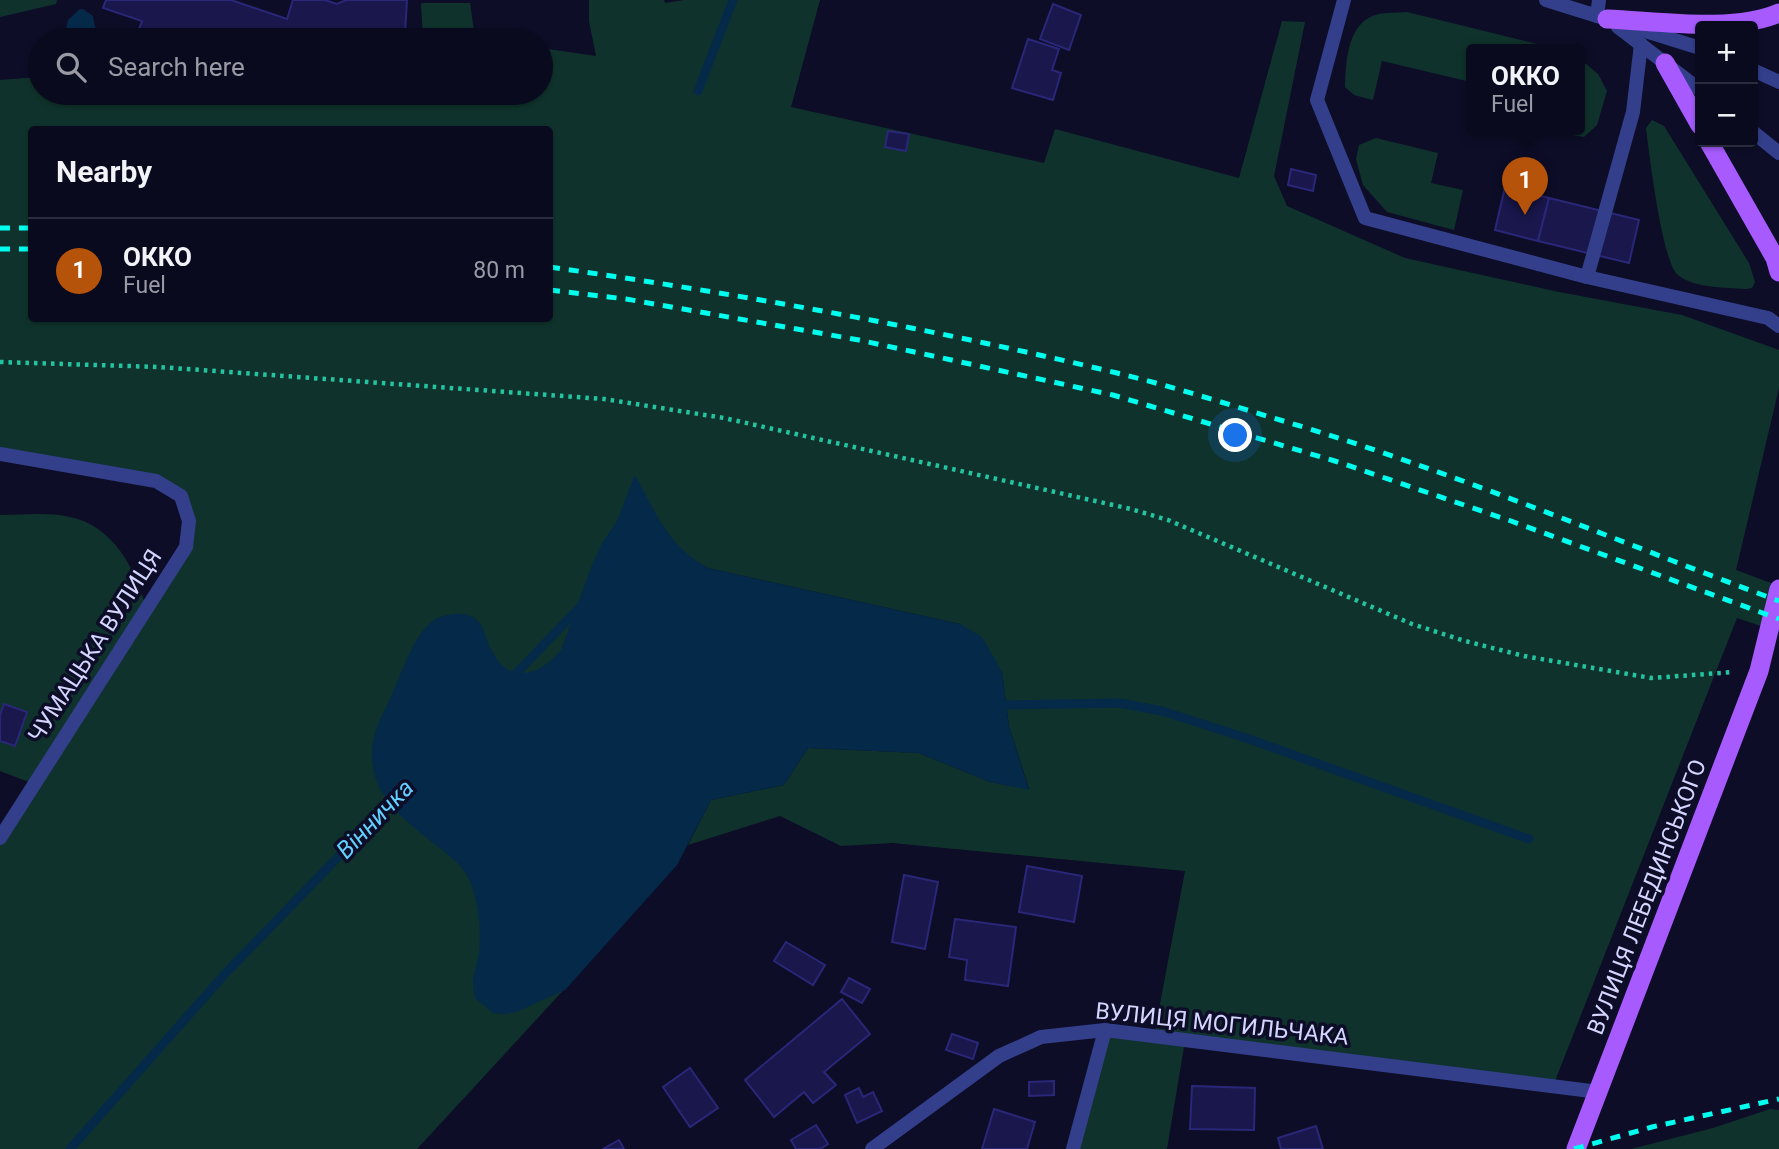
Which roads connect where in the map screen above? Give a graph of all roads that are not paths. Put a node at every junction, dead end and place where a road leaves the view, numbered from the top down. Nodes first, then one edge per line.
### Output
1 (1344, 0) edge
2 (1546, 0) edge
3 (1599, 0) edge
4 (1779, 13) edge
5 (1602, 18) junction
6 (1641, 44) junction
7 (1695, 46) edge
8 (1665, 63) junction
9 (1758, 72) edge
10 (1779, 82) edge
11 (1695, 86) edge
12 (1695, 116) edge
13 (1758, 136) edge
14 (1712, 147) edge
15 (1779, 153) edge
16 (1779, 272) edge
17 (1587, 277) junction
18 (1779, 326) edge
19 (0, 454) edge
20 (1779, 589) edge
21 (1779, 623) edge
22 (1761, 666) junction
23 (0, 838) edge
24 (1105, 1030) junction
25 (1599, 1091) junction
26 (872, 1149) edge
27 (1073, 1149) edge
28 (1576, 1149) edge

1 - 17 street
2 - 5 street
3 - 5 street
4 - 5 main road
5 - 6 street
5 - 7 street
6 - 8 street
6 - 17 street
8 - 11 street
8 - 12 main road
9 - 10 street
13 - 15 street
14 - 16 main road
17 - 18 street
19 - 23 street, ЧУМАЦЬКА ВУЛИЦЯ
20 - 22 main road, ВУЛИЦЯ ЛЕБЕДИНСЬКОГО
21 - 22 main road, ВУЛИЦЯ ЛЕБЕДИНСЬКОГО
22 - 25 main road, ВУЛИЦЯ ЛЕБЕДИНСЬКОГО
24 - 25 street, ВУЛИЦЯ МОГИЛЬЧАКА
24 - 26 street, ВУЛИЦЯ МОГИЛЬЧАКА
24 - 27 street
25 - 28 main road, ВУЛИЦЯ ЛЕБЕДИНСЬКОГО

